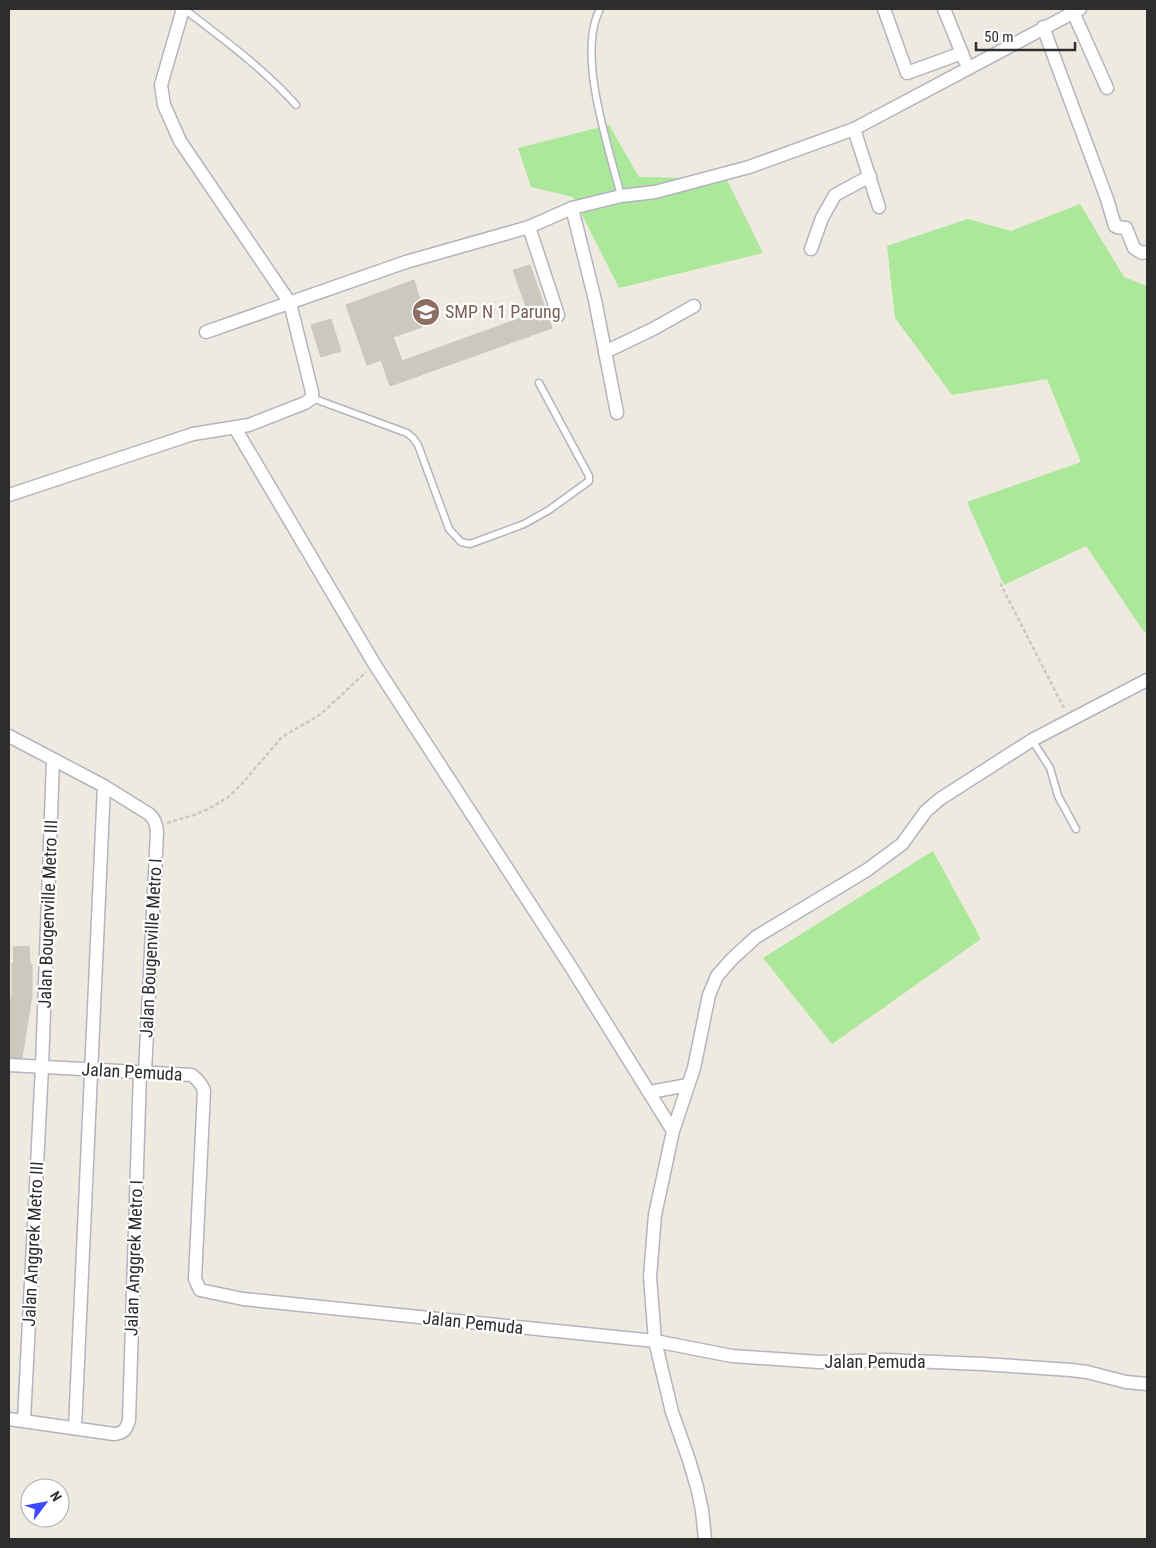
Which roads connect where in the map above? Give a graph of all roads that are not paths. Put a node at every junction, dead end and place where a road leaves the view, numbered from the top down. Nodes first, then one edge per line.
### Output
1 (184, 9) edge
2 (600, 9) edge
3 (884, 9) edge
4 (944, 9) edge
5 (1077, 10) edge
6 (1043, 27) junction
7 (962, 53) junction
8 (968, 68) junction
9 (1107, 88) dead end
10 (296, 105) dead end
11 (854, 129) junction
12 (870, 176) junction
13 (621, 196) junction
14 (879, 207) dead end
15 (572, 208) junction
16 (529, 227) junction
17 (810, 249) dead end
18 (1147, 252) edge
19 (290, 303) junction
20 (694, 306) dead end
21 (558, 315) dead end
22 (206, 332) dead end
23 (605, 352) junction
24 (539, 383) dead end
25 (312, 398) junction
26 (617, 413) dead end
27 (235, 428) junction
28 (9, 494) edge
29 (1147, 680) edge
30 (9, 736) edge
31 (1032, 740) junction
32 (54, 760) junction
33 (104, 786) junction
34 (1076, 829) dead end
35 (9, 1065) edge
36 (42, 1067) junction
37 (91, 1070) junction
38 (142, 1072) junction
39 (688, 1085) junction
40 (650, 1092) junction
41 (673, 1131) junction
42 (655, 1341) junction
43 (1147, 1384) edge
44 (9, 1419) edge
45 (24, 1420) junction
46 (75, 1428) junction
47 (704, 1539) edge

1 - 10 lane
1 - 19 street
2 - 13 lane
3 - 7 street
4 - 7 street
5 - 6 street
5 - 9 street
6 - 8 street
6 - 18 street
7 - 8 street
8 - 11 street
11 - 12 street
11 - 13 street
12 - 14 street
12 - 17 street
13 - 15 street
15 - 16 street
15 - 23 street
16 - 19 street
16 - 21 street
19 - 22 street
19 - 25 street
20 - 23 street
23 - 26 street
24 - 25 lane
25 - 27 street
27 - 28 street
27 - 40 street
29 - 31 street
30 - 32 street
31 - 34 lane
31 - 39 street
32 - 33 street
32 - 36 street, Jalan Bougenville Metro III
33 - 37 street
33 - 38 street, Jalan Bougenville Metro I
35 - 36 street, Jalan Pemuda
36 - 37 street, Jalan Pemuda
36 - 45 street, Jalan Anggrek Metro III
37 - 38 street, Jalan Pemuda
37 - 46 street
38 - 42 street, Jalan Pemuda
38 - 46 street, Jalan Anggrek Metro I
39 - 40 street
39 - 41 street
40 - 41 street
41 - 42 street
42 - 43 street, Jalan Pemuda
42 - 47 street
44 - 45 street
45 - 46 street

